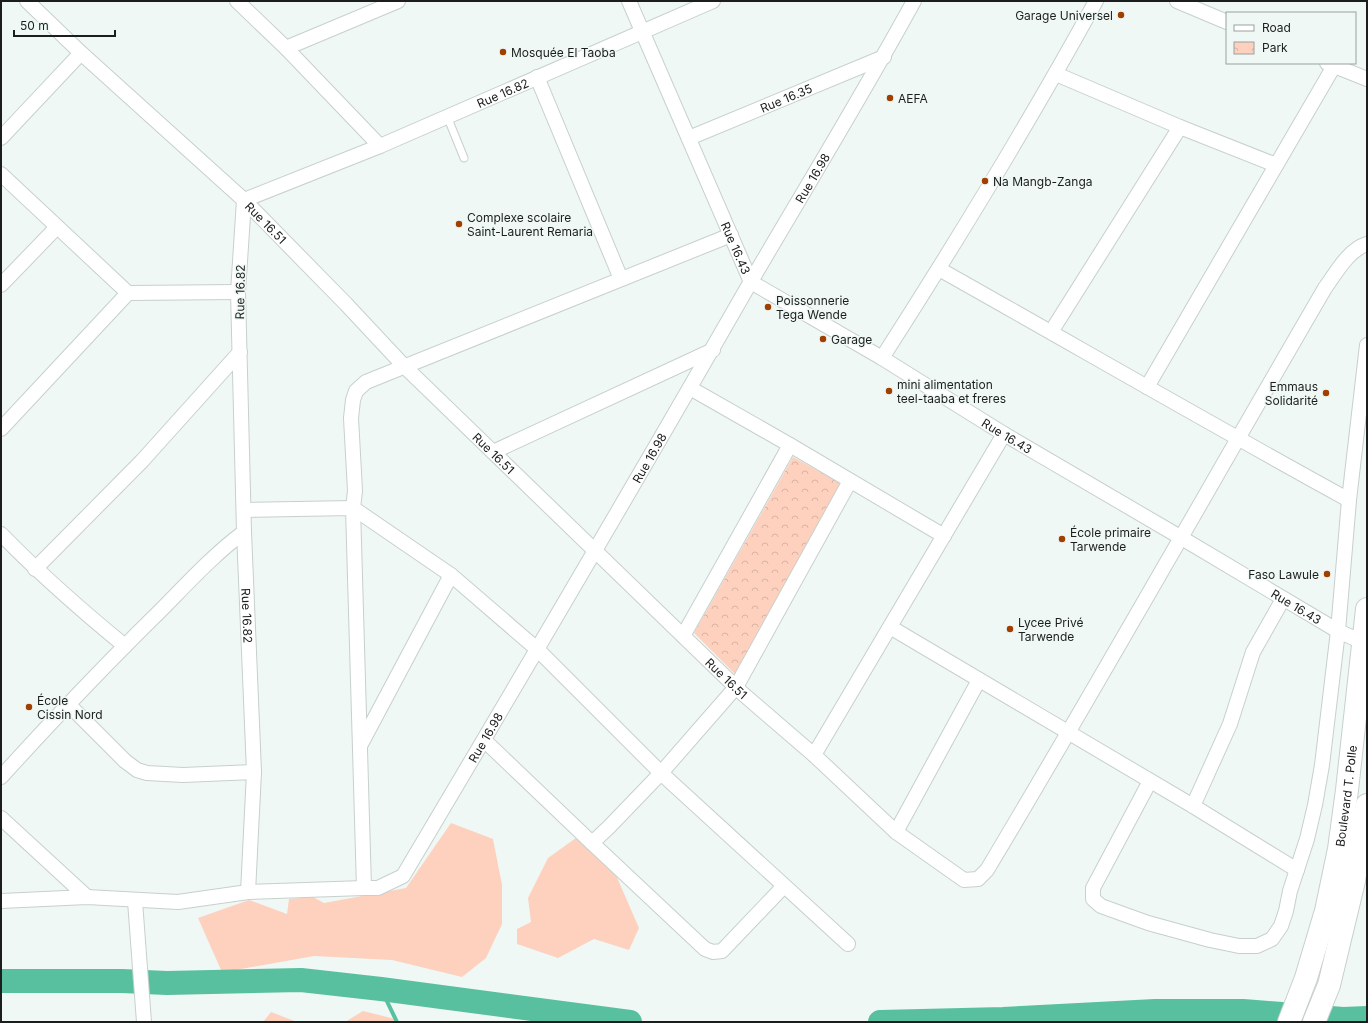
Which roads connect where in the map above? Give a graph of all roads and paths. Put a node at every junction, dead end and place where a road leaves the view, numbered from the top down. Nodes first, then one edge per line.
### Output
1 (27, 1) edge
2 (237, 1) edge
3 (398, 1) edge
4 (630, 1) edge
5 (713, 1) edge
6 (914, 1) edge
7 (1096, 1) edge
8 (1177, 1) edge
9 (1226, 22) edge
10 (643, 31) junction
11 (286, 48) junction
12 (81, 53) junction
13 (884, 57) junction
14 (1331, 64) edge
15 (1056, 74) junction
16 (536, 77) junction
17 (1367, 79) edge
18 (447, 116) junction
19 (1180, 127) junction
20 (1, 138) edge
21 (689, 138) junction
22 (380, 146) junction
23 (464, 158) dead end
24 (1276, 165) junction
25 (1, 174) edge
26 (244, 200) junction
27 (57, 227) junction
28 (731, 235) junction
29 (1367, 244) edge
30 (939, 269) junction
31 (621, 279) junction
32 (751, 282) junction
33 (1, 285) edge
34 (238, 292) junction
35 (128, 293) junction
36 (1051, 332) junction
37 (1367, 346) edge
38 (713, 350) junction
39 (240, 352) junction
40 (882, 358) junction
41 (404, 366) junction
42 (1147, 387) junction
43 (690, 388) junction
44 (1, 429) edge
45 (1004, 434) junction
46 (1237, 439) junction
47 (790, 445) junction
48 (492, 452) junction
49 (850, 482) junction
50 (1349, 500) junction
51 (353, 508) junction
52 (245, 510) junction
53 (244, 532) junction
54 (1, 534) edge
55 (944, 536) junction
56 (1180, 537) junction
57 (596, 551) junction
58 (35, 569) junction
59 (451, 575) junction
60 (1283, 599) junction
61 (1367, 609) edge
62 (890, 628) junction
63 (1338, 632) junction
64 (683, 636) junction
65 (1365, 643) edge
66 (125, 646) junction
67 (538, 650) junction
68 (979, 680) junction
69 (736, 687) junction
70 (68, 704) junction
71 (1069, 733) junction
72 (484, 740) junction
73 (360, 745) junction
74 (814, 755) junction
75 (254, 772) junction
76 (661, 773) junction
77 (1, 777) edge
78 (1150, 781) junction
79 (1367, 805) edge
80 (1193, 806) junction
81 (1, 818) edge
82 (896, 832) junction
83 (592, 843) junction
84 (1297, 870) junction
85 (784, 886) junction
86 (364, 888) junction
87 (248, 892) junction
88 (87, 897) junction
89 (1, 901) edge
90 (135, 901) junction
91 (848, 944) dead end
92 (144, 1022) edge
93 (1289, 1022) edge
94 (1314, 1022) edge

1 - 12 street, Rue 16.51
2 - 11 street
3 - 11 street
4 - 10 street, Rue 16.43
5 - 10 street, Rue 16.82
6 - 13 street, Rue 16.98
7 - 15 street
8 - 9 street
10 - 16 street, Rue 16.82
10 - 21 street, Rue 16.43
11 - 22 street
12 - 20 street
12 - 26 street, Rue 16.51
13 - 21 street, Rue 16.35
13 - 32 street, Rue 16.98
14 - 17 street
14 - 24 street
15 - 19 street
15 - 30 street
16 - 18 street, Rue 16.82
16 - 31 street
18 - 22 street, Rue 16.82
18 - 23 lane
19 - 24 street
19 - 36 street
21 - 28 street, Rue 16.43
22 - 26 street, Rue 16.82
24 - 42 street
25 - 27 street
26 - 34 street, Rue 16.82
26 - 41 street, Rue 16.51
27 - 33 street
27 - 35 street
28 - 31 street
28 - 32 street, Rue 16.43
29 - 46 street
30 - 36 street
30 - 40 street
31 - 41 street
32 - 38 street, Rue 16.98
32 - 40 street, Rue 16.43
34 - 35 street
34 - 39 street, Rue 16.82
35 - 44 street
36 - 42 street
37 - 50 street
38 - 43 street, Rue 16.98
38 - 48 street
39 - 52 street, Rue 16.82
39 - 58 street
40 - 45 street, Rue 16.43
41 - 48 street, Rue 16.51
41 - 51 street
42 - 46 street
43 - 47 street
43 - 57 street, Rue 16.98
45 - 55 street
45 - 56 street, Rue 16.43
46 - 50 street
46 - 56 street
47 - 49 street
47 - 64 street
48 - 57 street, Rue 16.51
49 - 55 street
49 - 69 street
50 - 63 street
51 - 52 street
51 - 59 street
51 - 73 street
52 - 53 street, Rue 16.82
53 - 66 street
53 - 75 street, Rue 16.82
54 - 58 street
55 - 62 street
56 - 60 street, Rue 16.43
56 - 71 street
57 - 64 street, Rue 16.51
57 - 67 street, Rue 16.98
58 - 66 street
59 - 67 street
59 - 73 street
60 - 63 street, Rue 16.43
60 - 80 street
61 - 65 highway, Boulevard T. Polle
62 - 68 street
62 - 74 street
63 - 65 street, Rue 16.43
63 - 84 street
64 - 69 street, Rue 16.51
65 - 93 highway, Boulevard T. Polle
66 - 70 street
67 - 72 street, Rue 16.98
67 - 76 street
68 - 71 street
68 - 82 street
69 - 74 street, Rue 16.51
69 - 76 street
70 - 75 street
70 - 77 street
71 - 78 street
71 - 82 street, Rue 16.51
72 - 83 street
72 - 86 street, Rue 16.98
73 - 86 street
74 - 82 street, Rue 16.51
75 - 87 street, Rue 16.82
76 - 83 street
76 - 85 street
78 - 80 street
78 - 84 street
79 - 94 highway, Boulevard T. Polle
80 - 84 street
81 - 88 street
83 - 85 street
85 - 91 street
86 - 87 street, Rue 16.98
87 - 90 street, Rue 16.98
88 - 89 street, Rue 16.98
88 - 90 street, Rue 16.98
90 - 92 street

